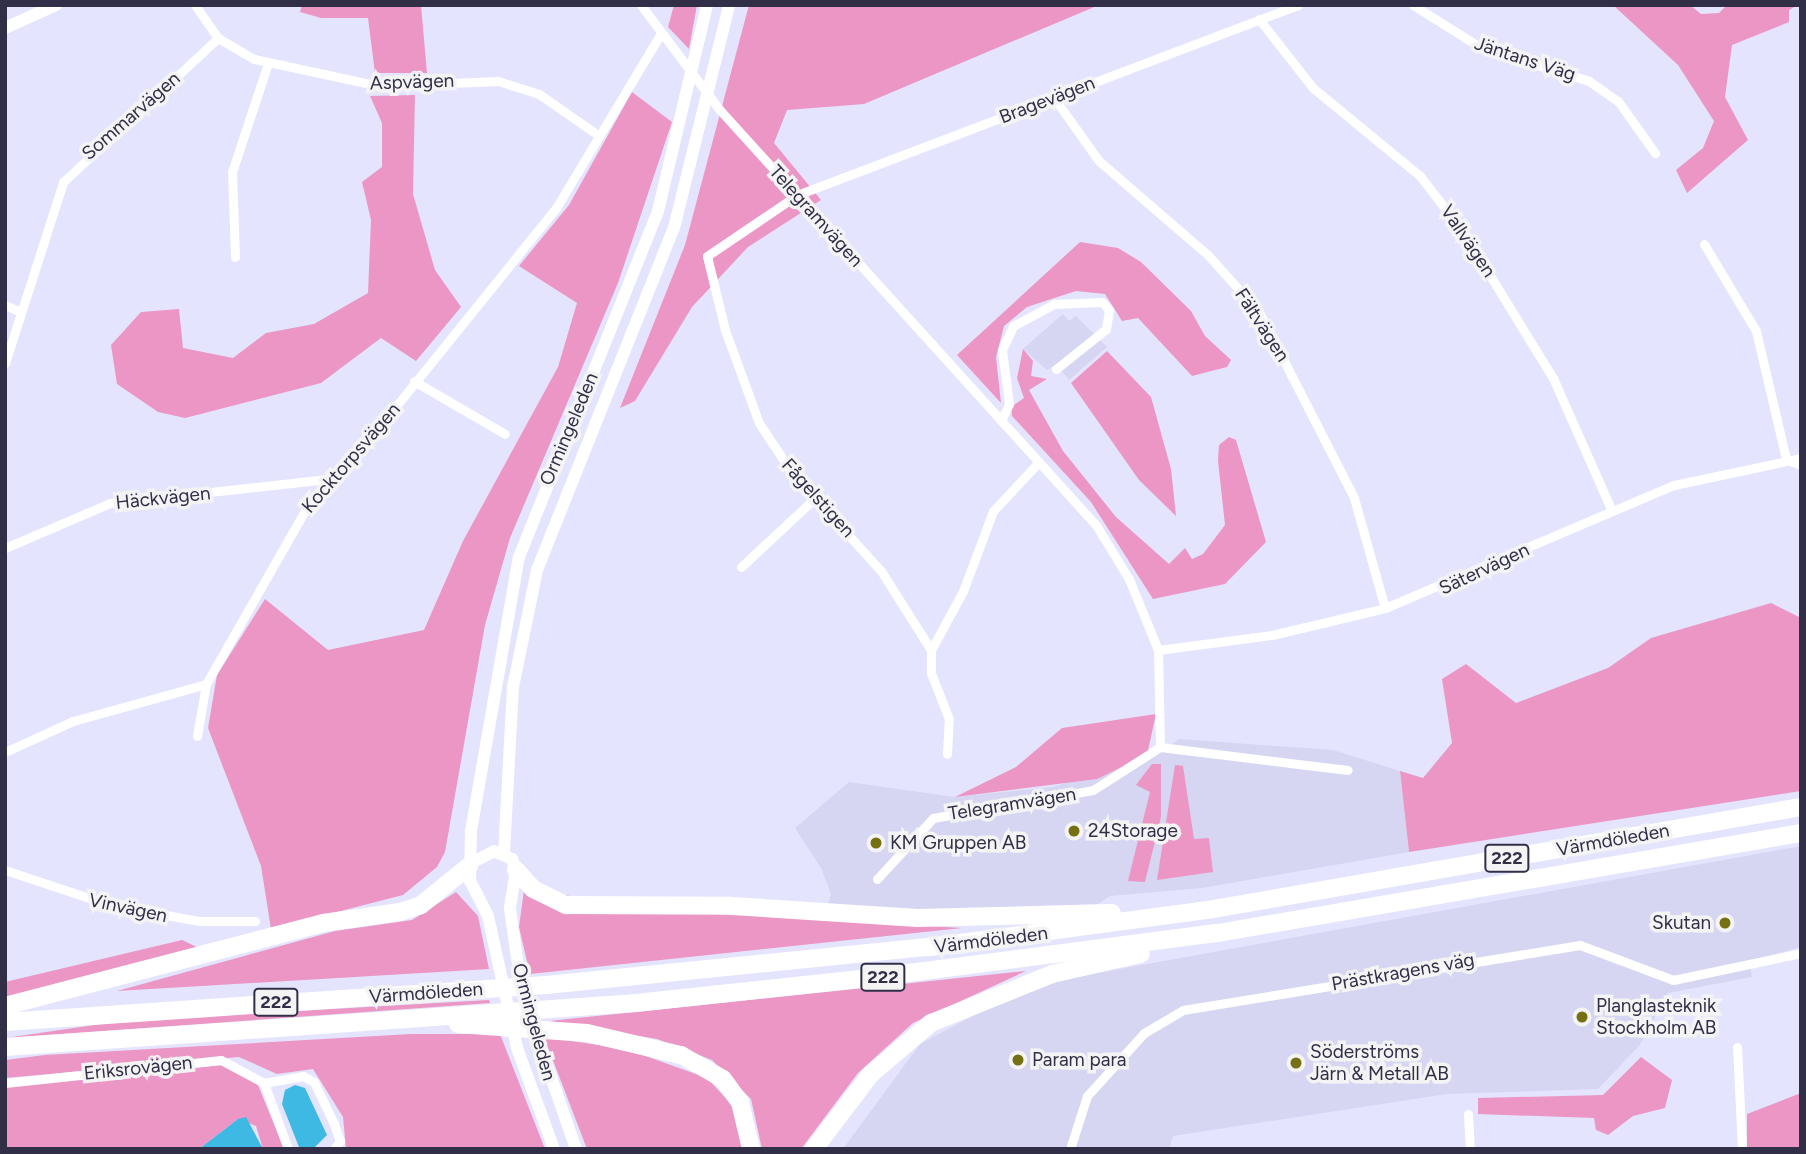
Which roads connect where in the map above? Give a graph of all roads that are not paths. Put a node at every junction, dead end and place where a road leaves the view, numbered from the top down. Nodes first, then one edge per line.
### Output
1 (56, 5) edge
2 (195, 5) edge
3 (641, 5) edge
4 (707, 5) edge
5 (729, 5) edge
6 (735, 5) edge
7 (1298, 5) edge
8 (1413, 5) edge
9 (1259, 19) junction
10 (5, 28) edge
11 (660, 35) junction
12 (218, 38) junction
13 (723, 46) junction
14 (268, 63) junction
15 (1054, 97) junction
16 (598, 135) junction
17 (1654, 153) dead end
18 (797, 195) junction
19 (1704, 244) dead end
20 (235, 257) dead end
21 (5, 305) edge
22 (20, 312) junction
23 (5, 363) edge
24 (1056, 369) dead end
25 (414, 381) junction
26 (1001, 420) junction
27 (505, 434) dead end
28 (1801, 458) edge
29 (1786, 459) junction
30 (1039, 462) junction
31 (1801, 465) edge
32 (328, 479) junction
33 (815, 498) junction
34 (1612, 511) junction
35 (5, 548) edge
36 (741, 567) dead end
37 (1385, 608) junction
38 (930, 650) junction
39 (1158, 650) junction
40 (206, 684) junction
41 (197, 736) dead end
42 (1160, 747) junction
43 (5, 752) edge
44 (947, 754) dead end
45 (1348, 770) dead end
46 (1801, 807) edge
47 (1801, 833) edge
48 (504, 853) junction
49 (469, 865) junction
50 (5, 870) edge
51 (516, 870) junction
52 (877, 879) dead end
53 (1213, 909) junction
54 (255, 921) dead end
55 (1218, 933) junction
56 (1801, 953) edge
57 (5, 1006) edge
58 (353, 1021) junction
59 (5, 1022) edge
60 (5, 1047) edge
61 (1737, 1047) dead end
62 (5, 1083) edge
63 (264, 1083) junction
64 (1468, 1114) dead end
65 (288, 1149) edge
66 (334, 1149) edge
67 (554, 1149) edge
68 (576, 1149) edge
69 (751, 1149) edge
70 (814, 1149) edge
71 (1070, 1149) edge
72 (1470, 1149) edge
73 (1742, 1149) edge

1 - 10 main road
2 - 12 street, Aspvägen
3 - 11 street, Telegramvägen
4 - 49 main road, Ormingeleden
5 - 13 main road
6 - 13 main road
7 - 9 street, Bragevägen
8 - 17 street, Jäntans Väg
9 - 15 street, Bragevägen
9 - 34 street, Vallvägen
11 - 16 street, Kocktorpsvägen
11 - 18 street, Telegramvägen
12 - 14 street, Aspvägen
12 - 22 street, Sommarvägen
13 - 48 main road, Ormingeleden
14 - 16 street, Aspvägen
14 - 20 street
15 - 18 street, Bragevägen
15 - 37 street, Fältvägen
16 - 25 street, Kocktorpsvägen
18 - 26 street, Telegramvägen
18 - 33 street, Fågelstigen
19 - 29 street
21 - 22 street
22 - 23 street, Sommarvägen
24 - 26 street
25 - 27 street
25 - 32 street, Kocktorpsvägen
26 - 30 street, Telegramvägen
28 - 29 street, Sätervägen
29 - 31 street
29 - 34 street, Sätervägen
30 - 38 street
30 - 39 street, Telegramvägen
32 - 35 street, Häckvägen
32 - 40 street, Kocktorpsvägen
33 - 36 street
33 - 38 street, Fågelstigen
34 - 37 street, Sätervägen
37 - 39 street, Sätervägen
38 - 44 street, Fågelstigen
39 - 42 street, Telegramvägen
40 - 41 street, Kocktorpsvägen
40 - 43 street
42 - 45 street
42 - 52 street, Telegramvägen
46 - 53 highway, Värmdöleden / 222
47 - 55 highway, Värmdöleden / 222
48 - 49 main road
48 - 51 main road
49 - 57 highway
49 - 67 main road, Ormingeleden
50 - 54 street, Vinvägen
51 - 53 highway
51 - 68 main road, Ormingeleden
53 - 59 highway, Värmdöleden / 222
55 - 58 highway, Värmdöleden / 222
55 - 70 highway
56 - 71 street, Prästkragens väg
58 - 60 highway, Värmdöleden / 222
58 - 69 highway
61 - 73 street
62 - 63 street, Eriksrovägen
63 - 65 street
63 - 66 street
64 - 72 street

